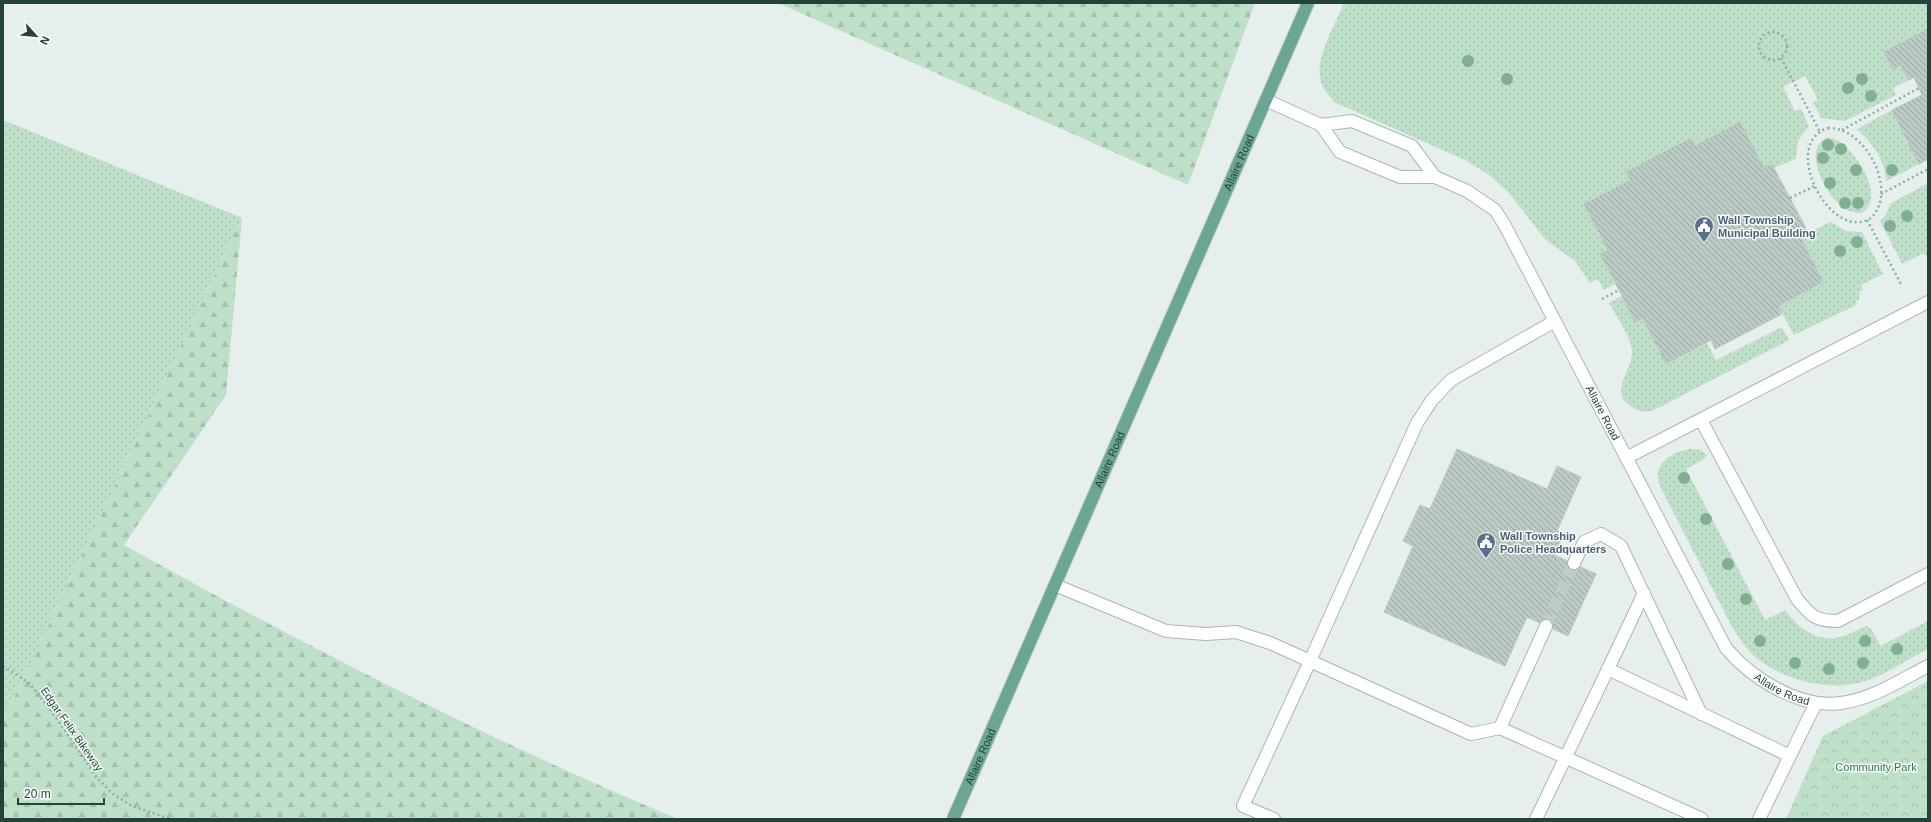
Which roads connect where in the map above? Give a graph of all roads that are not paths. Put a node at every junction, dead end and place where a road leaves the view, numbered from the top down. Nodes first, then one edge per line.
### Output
1 (1308, 3) edge
2 (1266, 100) junction
3 (1321, 125) junction
4 (1435, 176) junction
5 (1928, 302) edge
6 (1555, 321) junction
7 (1701, 420) junction
8 (1626, 458) junction
9 (1574, 564) tunnel mouth
10 (1928, 574) edge
11 (1055, 585) junction
12 (1644, 593) junction
13 (1546, 626) tunnel mouth
14 (1310, 661) junction
15 (1928, 666) edge
16 (1608, 669) junction
17 (1816, 703) junction
18 (1701, 714) junction
19 (1500, 728) junction
20 (1790, 756) junction
21 (1565, 757) junction
22 (953, 819) edge
23 (1274, 819) edge
24 (1536, 819) edge
25 (1702, 819) edge
26 (1759, 819) edge

1 - 2 main road, Allaire Road
2 - 3 street
2 - 11 main road, Allaire Road
3 - 4 street, Allaire Road
3 - 4 street
4 - 6 street, Allaire Road
5 - 7 street
6 - 8 street, Allaire Road
6 - 14 street
7 - 8 street
7 - 10 street
8 - 17 street, Allaire Road
9 - 12 street
11 - 14 street
11 - 22 main road, Allaire Road
12 - 16 street
12 - 18 street
13 - 19 street
14 - 19 street
14 - 23 street
15 - 17 street, Allaire Road
16 - 18 street
16 - 21 street
17 - 20 street
18 - 20 street
19 - 21 street
20 - 26 street
21 - 24 street
21 - 25 street

